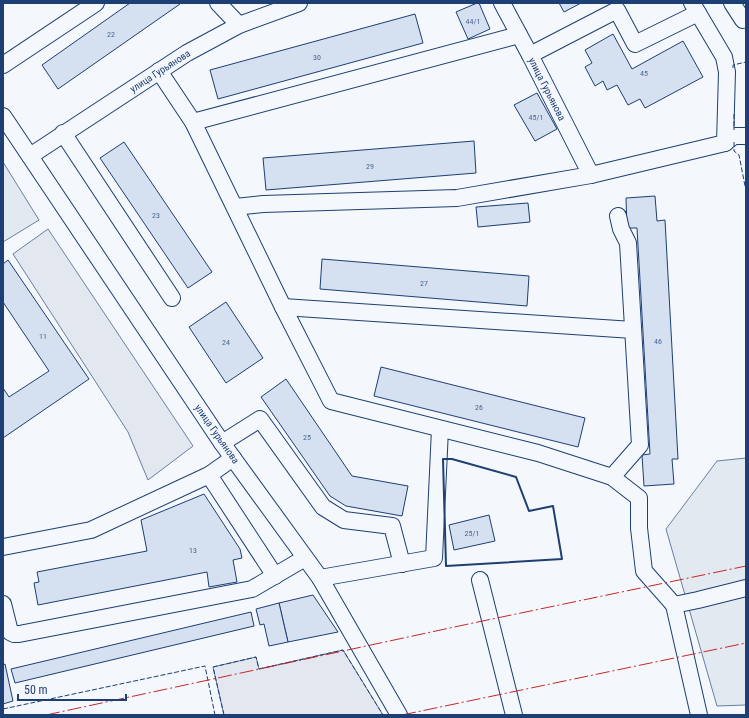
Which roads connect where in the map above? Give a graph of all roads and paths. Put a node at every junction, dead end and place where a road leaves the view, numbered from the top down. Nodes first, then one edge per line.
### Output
1 (96, 3) edge
2 (218, 3) edge
3 (299, 3) edge
4 (502, 3) edge
5 (732, 3) edge
6 (615, 6) edge
7 (695, 8) edge
8 (743, 20) dead end
9 (238, 25) junction
10 (519, 36) junction
11 (530, 55) junction
12 (3, 66) edge
13 (159, 71) junction
14 (3, 116) edge
15 (193, 122) junction
16 (63, 133) junction
17 (746, 136) edge
18 (725, 143) junction
19 (30, 156) junction
20 (591, 176) junction
21 (235, 207) junction
22 (618, 216) dead end
23 (172, 298) dead end
24 (283, 306) junction
25 (633, 330) junction
26 (440, 429) junction
27 (222, 444) junction
28 (233, 458) junction
29 (209, 475) junction
30 (612, 477) junction
31 (3, 547) edge
32 (305, 558) junction
33 (402, 564) junction
34 (275, 576) junction
35 (320, 578) junction
36 (480, 580) dead end
37 (746, 588) edge
38 (3, 604) edge
39 (674, 605) junction
40 (399, 715) edge
41 (514, 715) edge
42 (699, 715) edge

1 - 12 street
2 - 9 street
3 - 9 street, улица Гурьянова
4 - 10 street, улица Гурьянова
5 - 8 street
6 - 7 street
6 - 11 street
7 - 18 street
9 - 13 street, улица Гурьянова
10 - 11 street, улица Гурьянова
10 - 15 street
11 - 20 street, улица Гурьянова
13 - 15 street
13 - 16 street, улица Гурьянова
14 - 19 street, улица Гурьянова
15 - 21 street
16 - 19 street, улица Гурьянова
16 - 23 street
17 - 18 street
18 - 20 street
19 - 27 street, улица Гурьянова
20 - 21 street
21 - 24 street
22 - 25 street
24 - 25 street
24 - 26 street
25 - 30 street
26 - 30 street
26 - 33 street
27 - 28 street, улица Гурьянова
27 - 33 street
28 - 29 street
28 - 32 street, улица Гурьянова
29 - 31 street
29 - 34 street
30 - 39 street
32 - 34 street
32 - 35 street, улица Гурьянова
33 - 35 street
34 - 38 street
35 - 40 street, улица Гурьянова
36 - 41 street
37 - 39 street
39 - 42 street

